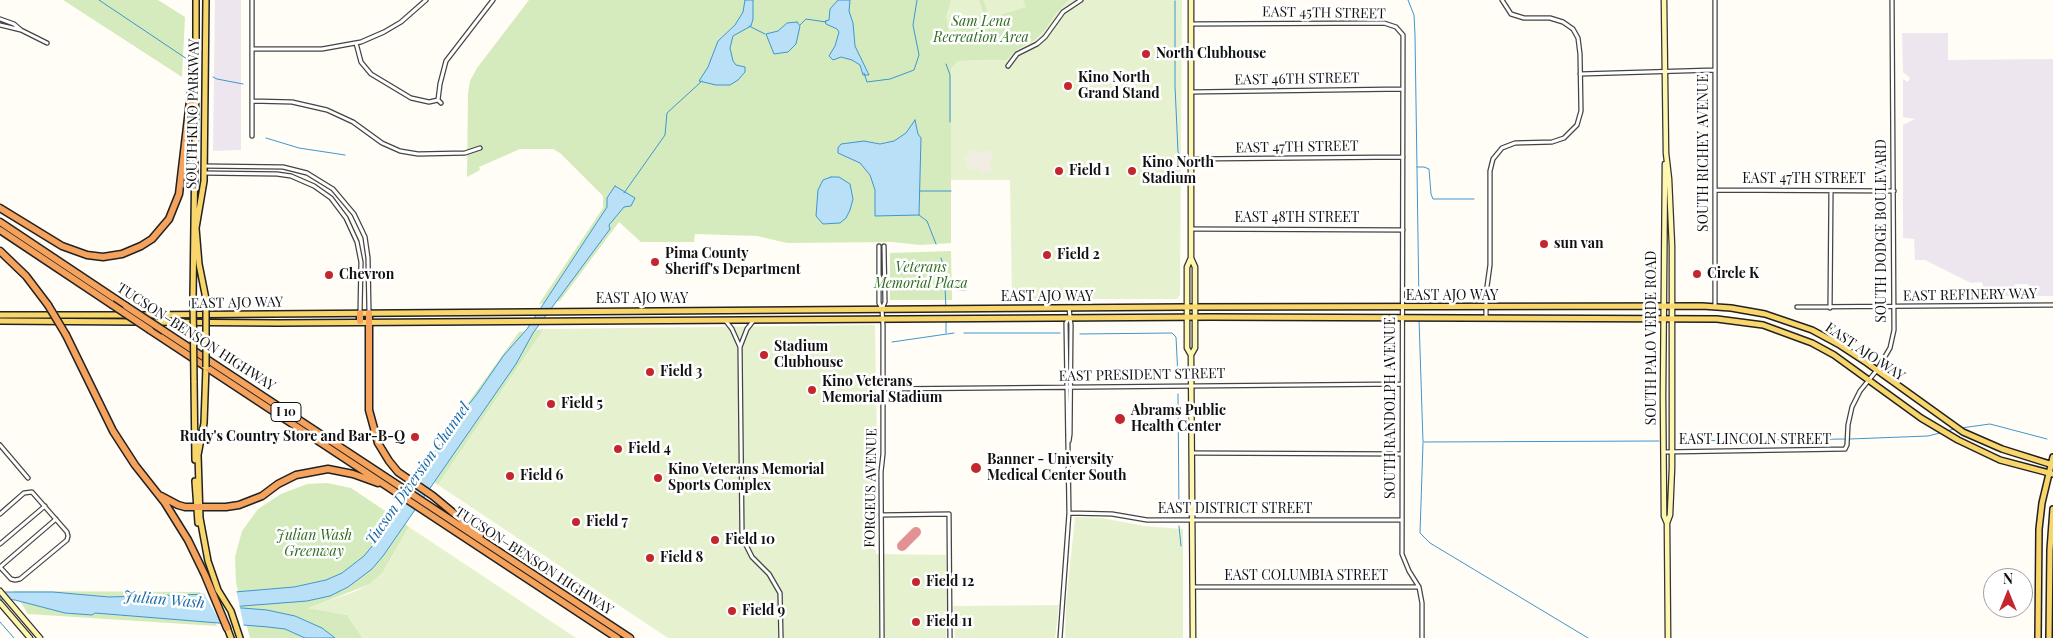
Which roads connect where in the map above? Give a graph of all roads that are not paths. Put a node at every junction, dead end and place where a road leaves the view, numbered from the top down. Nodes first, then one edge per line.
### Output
1 (196, 0) edge
2 (206, 0) edge
3 (252, 0) edge
4 (426, 0) edge
5 (493, 0) edge
6 (1081, 0) edge
7 (1191, 0) edge
8 (1502, 0) edge
9 (1664, 0) edge
10 (1715, 0) edge
11 (1892, 0) edge
12 (196, 10) junction
13 (206, 10) junction
14 (0, 19) edge
15 (1191, 24) junction
16 (0, 25) edge
17 (1396, 27) joint
18 (21, 30) junction
19 (47, 43) dead end
20 (356, 43) junction
21 (252, 49) junction
22 (196, 50) junction
23 (1008, 66) dead end
24 (1715, 70) junction
25 (1664, 73) junction
26 (1580, 74) junction
27 (1403, 89) junction
28 (1192, 92) junction
29 (252, 101) junction
30 (252, 136) dead end
31 (480, 148) dead end
32 (1666, 153) junction
33 (1403, 157) junction
34 (1192, 159) junction
35 (194, 166) junction
36 (204, 166) junction
37 (194, 173) junction
38 (204, 173) junction
39 (1715, 190) junction
40 (1831, 191) junction
41 (1894, 191) junction
42 (0, 208) edge
43 (0, 222) edge
44 (1191, 229) junction
45 (0, 230) edge
46 (1403, 230) junction
47 (879, 246) dead end
48 (884, 246) dead end
49 (0, 251) edge
50 (1191, 258) junction
51 (2053, 305) edge
52 (1663, 306) junction
53 (1672, 306) junction
54 (1715, 306) junction
55 (1187, 307) junction
56 (1195, 307) junction
57 (1297, 307) junction
58 (1403, 307) junction
59 (1486, 307) junction
60 (1797, 307) dead end
61 (1894, 307) junction
62 (1069, 308) junction
63 (1830, 308) junction
64 (882, 309) junction
65 (650, 310) junction
66 (478, 312) junction
67 (360, 313) junction
68 (369, 313) junction
69 (0, 315) edge
70 (1187, 317) junction
71 (1195, 317) junction
72 (1069, 318) junction
73 (1297, 318) junction
74 (1403, 318) junction
75 (1486, 318) junction
76 (1663, 318) junction
77 (882, 319) junction
78 (1671, 319) junction
79 (724, 320) junction
80 (754, 320) junction
81 (0, 321) edge
82 (650, 321) junction
83 (360, 322) junction
84 (369, 322) junction
85 (478, 322) junction
86 (740, 347) junction
87 (1191, 354) junction
88 (1877, 370) junction
89 (1870, 380) junction
90 (1402, 384) junction
91 (1192, 385) junction
92 (1069, 388) junction
93 (883, 389) junction
94 (0, 445) edge
95 (1847, 451) joint
96 (1664, 452) junction
97 (1672, 452) junction
98 (1192, 453) junction
99 (1402, 454) junction
100 (2053, 457) edge
101 (2052, 464) edge
102 (2051, 474) edge
103 (28, 478) dead end
104 (387, 486) junction
105 (156, 492) junction
106 (405, 494) junction
107 (45, 506) junction
108 (199, 507) junction
109 (422, 507) junction
110 (2053, 509) edge
111 (1069, 513) junction
112 (0, 514) edge
113 (881, 515) junction
114 (56, 519) junction
115 (1192, 520) junction
116 (1402, 520) junction
117 (1667, 523) junction
118 (0, 544) edge
119 (512, 560) junction
120 (1193, 587) junction
121 (1419, 587) junction
122 (215, 590) junction
123 (0, 591) edge
124 (0, 603) edge
125 (227, 628) joint
126 (30, 638) edge
127 (40, 638) edge
128 (230, 638) edge
129 (240, 638) edge
130 (617, 638) edge
131 (630, 638) edge
132 (781, 638) edge
133 (882, 638) edge
134 (950, 638) edge
135 (1060, 638) edge
136 (1193, 638) edge
137 (1422, 638) edge
138 (1668, 638) edge
139 (2038, 638) edge
140 (2049, 638) edge

1 - 12 main road, SOUTH KINO PARKWAY
2 - 13 main road, SOUTH KINO PARKWAY
3 - 21 street
4 - 20 street
5 - 20 street
6 - 23 street
7 - 15 main road
8 - 26 street
9 - 25 main road, SOUTH PALO VERDE ROAD
10 - 24 street, SOUTH RICHEY AVENUE
11 - 41 street, SOUTH DODGE BOULEVARD
12 - 13 main road
12 - 22 main road, SOUTH KINO PARKWAY
13 - 36 main road, SOUTH KINO PARKWAY
14 - 18 street
15 - 17 street, EAST 45TH STREET
15 - 28 main road
16 - 18 street
17 - 27 street, SOUTH RANDOLPH AVENUE
18 - 19 street
20 - 21 street
21 - 29 street
22 - 35 main road, SOUTH KINO PARKWAY
22 - 42 highway
24 - 25 street
24 - 39 street, SOUTH RICHEY AVENUE
25 - 26 street
25 - 32 main road, SOUTH PALO VERDE ROAD
26 - 59 street
27 - 28 street, EAST 46TH STREET
27 - 33 street, SOUTH RANDOLPH AVENUE
28 - 34 main road
29 - 30 street
29 - 31 street
32 - 52 main road, SOUTH PALO VERDE ROAD
32 - 53 main road, SOUTH PALO VERDE ROAD
33 - 34 street, EAST 47TH STREET
33 - 46 street, SOUTH RANDOLPH AVENUE
34 - 44 main road
35 - 36 main road
35 - 37 main road, SOUTH KINO PARKWAY
36 - 38 main road, SOUTH KINO PARKWAY
36 - 68 street
37 - 38 main road
37 - 108 main road, SOUTH KINO PARKWAY, bridge
38 - 67 street
38 - 108 main road, SOUTH KINO PARKWAY, bridge
39 - 40 street, EAST 47TH STREET
39 - 54 street, SOUTH RICHEY AVENUE
40 - 41 street, EAST 47TH STREET
40 - 63 street
41 - 61 street, SOUTH DODGE BOULEVARD
43 - 106 highway, TUCSON–BENSON HIGHWAY / I 10, bridge
44 - 46 street, EAST 48TH STREET
44 - 50 main road
45 - 104 highway, TUCSON–BENSON HIGHWAY / I 10, bridge
46 - 58 street, SOUTH RANDOLPH AVENUE
47 - 64 street, FORGEUS AVENUE
48 - 64 street, FORGEUS AVENUE
49 - 105 highway, bridge
50 - 55 main road
50 - 56 main road
51 - 61 street, EAST REFINERY WAY
52 - 53 main road, EAST AJO WAY
52 - 59 main road, EAST AJO WAY
52 - 76 main road, SOUTH PALO VERDE ROAD
53 - 54 main road, EAST AJO WAY
53 - 78 main road, SOUTH PALO VERDE ROAD
54 - 88 main road, EAST AJO WAY
55 - 56 main road, EAST AJO WAY
55 - 62 main road, EAST AJO WAY
55 - 70 main road
56 - 57 main road, EAST AJO WAY
56 - 71 main road
57 - 58 main road, EAST AJO WAY
57 - 73 main road
58 - 59 main road, EAST AJO WAY
58 - 74 street, SOUTH RANDOLPH AVENUE
59 - 75 street
60 - 63 street, EAST REFINERY WAY
61 - 63 street, EAST REFINERY WAY
61 - 88 street, SOUTH DODGE BOULEVARD
62 - 64 main road, EAST AJO WAY
62 - 72 street
64 - 65 main road, EAST AJO WAY
64 - 77 street, FORGEUS AVENUE
65 - 66 main road, EAST AJO WAY
65 - 82 main road
66 - 68 main road, EAST AJO WAY
66 - 85 main road
67 - 68 main road, EAST AJO WAY
67 - 69 main road, EAST AJO WAY
67 - 83 highway
68 - 84 highway
70 - 71 main road, EAST AJO WAY
70 - 72 main road, EAST AJO WAY
70 - 87 main road
71 - 73 main road, EAST AJO WAY
71 - 87 main road
72 - 77 main road, EAST AJO WAY
72 - 92 street
73 - 74 main road, EAST AJO WAY
74 - 75 main road, EAST AJO WAY
74 - 90 street, SOUTH RANDOLPH AVENUE
75 - 76 main road, EAST AJO WAY
76 - 78 main road, EAST AJO WAY
76 - 96 main road, SOUTH PALO VERDE ROAD
77 - 80 main road, EAST AJO WAY
77 - 93 street, FORGEUS AVENUE
78 - 89 main road, EAST AJO WAY
78 - 97 main road, SOUTH PALO VERDE ROAD
79 - 80 main road, EAST AJO WAY
79 - 82 main road, EAST AJO WAY
79 - 86 street
80 - 86 street
81 - 83 main road, EAST AJO WAY
82 - 85 main road, EAST AJO WAY
83 - 84 main road, EAST AJO WAY
84 - 85 main road, EAST AJO WAY
84 - 119 highway
86 - 132 street
87 - 91 main road
88 - 89 street, SOUTH DODGE BOULEVARD
88 - 101 main road, EAST AJO WAY
89 - 95 street, SOUTH DODGE BOULEVARD
89 - 102 main road, EAST AJO WAY
90 - 91 street, EAST PRESIDENT STREET
90 - 99 street, SOUTH RANDOLPH AVENUE
91 - 92 street, EAST PRESIDENT STREET
91 - 98 main road
92 - 93 street, EAST PRESIDENT STREET
92 - 111 street
93 - 113 street, FORGEUS AVENUE
94 - 103 street
95 - 97 street, EAST LINCOLN STREET
96 - 97 street, EAST LINCOLN STREET
96 - 117 main road, SOUTH PALO VERDE ROAD
97 - 117 main road, SOUTH PALO VERDE ROAD
98 - 99 street
98 - 115 main road
99 - 116 street, SOUTH RANDOLPH AVENUE
100 - 101 main road
101 - 102 main road
102 - 139 main road
104 - 106 highway, TUCSON–BENSON HIGHWAY / I 10
104 - 108 highway
105 - 108 highway
105 - 122 highway
106 - 109 highway, TUCSON–BENSON HIGHWAY / I 10
107 - 112 street
107 - 114 street
107 - 118 street
108 - 122 main road, SOUTH KINO PARKWAY
109 - 119 highway, TUCSON–BENSON HIGHWAY / I 10
109 - 130 highway, TUCSON–BENSON HIGHWAY / I 10
110 - 140 main road
111 - 115 street, EAST DISTRICT STREET
111 - 135 street
113 - 133 street, FORGEUS AVENUE
113 - 134 street
114 - 114 street
115 - 116 street, EAST DISTRICT STREET
115 - 120 main road
116 - 121 street, SOUTH RANDOLPH AVENUE
117 - 138 main road, SOUTH PALO VERDE ROAD
119 - 131 highway, TUCSON–BENSON HIGHWAY / I 10
120 - 121 street, EAST COLUMBIA STREET
120 - 136 main road
121 - 137 street, SOUTH RANDOLPH AVENUE
122 - 125 highway
122 - 129 main road, SOUTH KINO PARKWAY
123 - 127 main road
124 - 126 main road
125 - 128 main road

